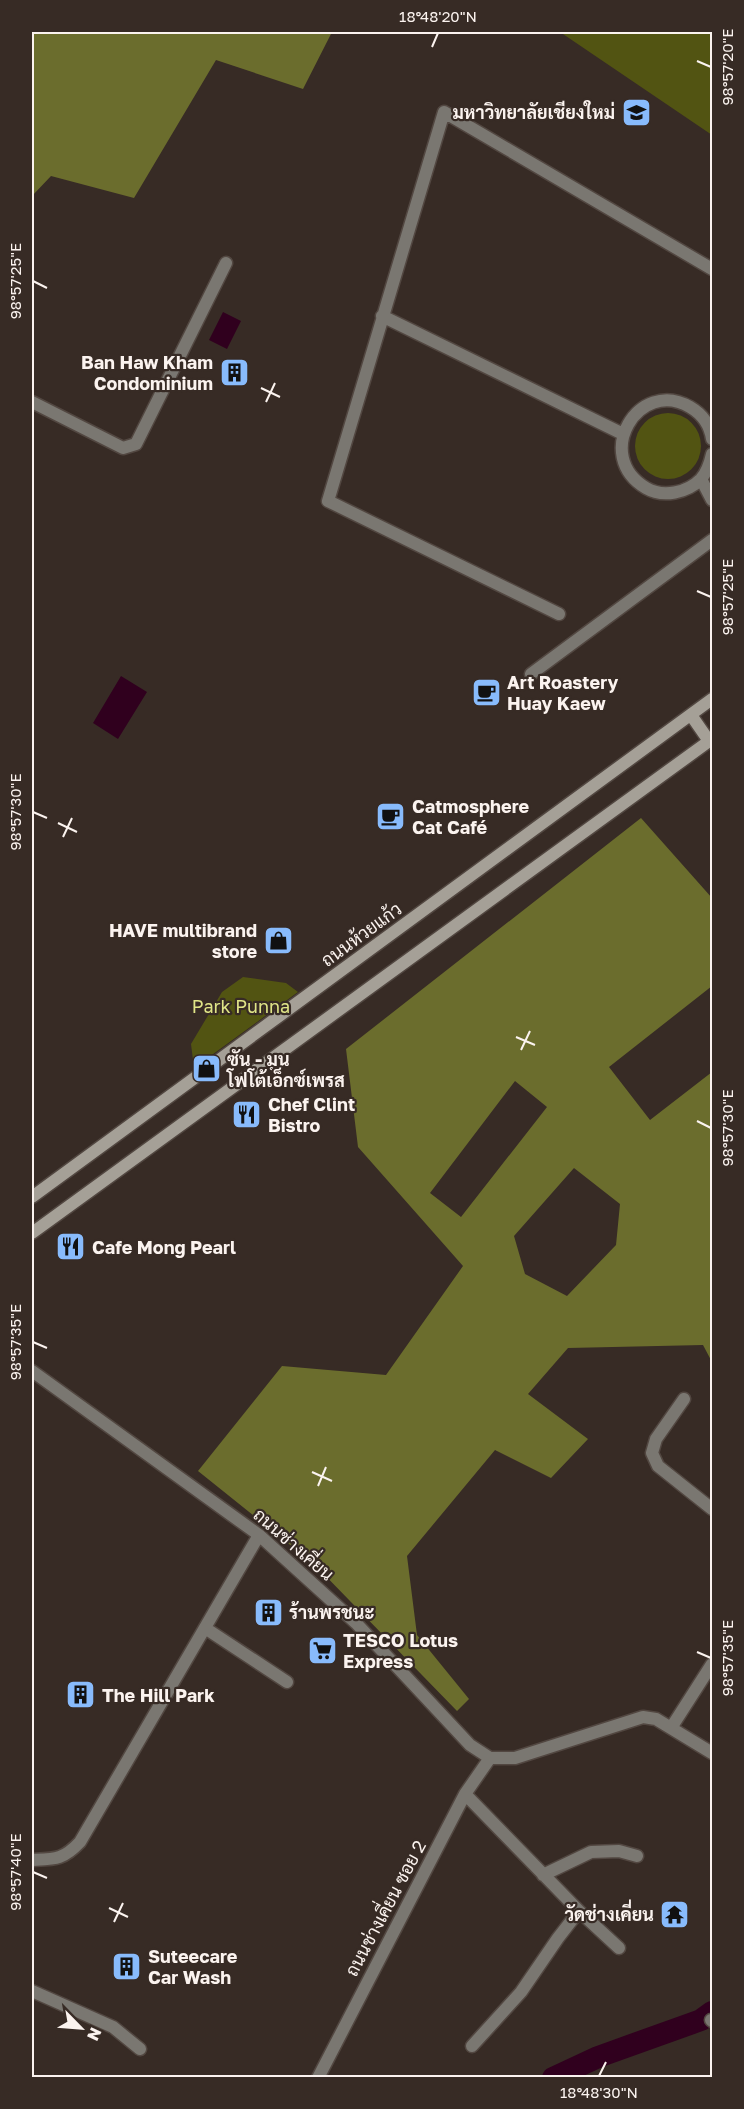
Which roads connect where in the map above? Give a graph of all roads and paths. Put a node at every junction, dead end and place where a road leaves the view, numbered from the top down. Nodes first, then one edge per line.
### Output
1 (226, 263) dead end
2 (712, 269) edge
3 (382, 316) junction
4 (32, 402) edge
5 (623, 434) junction
6 (712, 439) edge
7 (712, 454) edge
8 (701, 478) junction
9 (712, 500) edge
10 (712, 540) edge
11 (558, 614) dead end
12 (531, 674) dead end
13 (712, 699) edge
14 (691, 715) junction
15 (711, 742) edge
16 (32, 1197) edge
17 (32, 1233) edge
18 (32, 1371) edge
19 (684, 1399) dead end
20 (712, 1509) edge
21 (259, 1535) junction
22 (205, 1628) junction
23 (712, 1664) edge
24 (287, 1682) dead end
25 (672, 1728) junction
26 (712, 1753) edge
27 (490, 1758) junction
28 (465, 1794) junction
29 (637, 1856) dead end
30 (32, 1860) edge
31 (543, 1875) junction
32 (579, 1911) junction
33 (619, 1948) dead end
34 (32, 1991) edge
35 (472, 2046) dead end
36 (140, 2049) dead end
37 (318, 2078) edge

1 - 4 street
2 - 3 street
3 - 5 street
3 - 11 street
5 - 6 street
5 - 8 street
7 - 8 street
8 - 9 street
10 - 12 street
13 - 14 main road, ถนนห้วยแก้ว
14 - 15 main road
14 - 16 main road, ถนนห้วยแก้ว
15 - 17 main road
18 - 21 street, ถนนช่างเคี่ยน
19 - 20 street
21 - 22 street
21 - 27 street, ถนนช่างเคี่ยน
22 - 24 street
22 - 30 street
23 - 25 street
25 - 26 street
25 - 27 street
27 - 28 street, ถนนช่างเคี่ยน ซอย 2
28 - 31 street
28 - 37 street, ถนนช่างเคี่ยน ซอย 2
29 - 31 street
31 - 32 street
32 - 33 street
32 - 35 street
34 - 36 street

